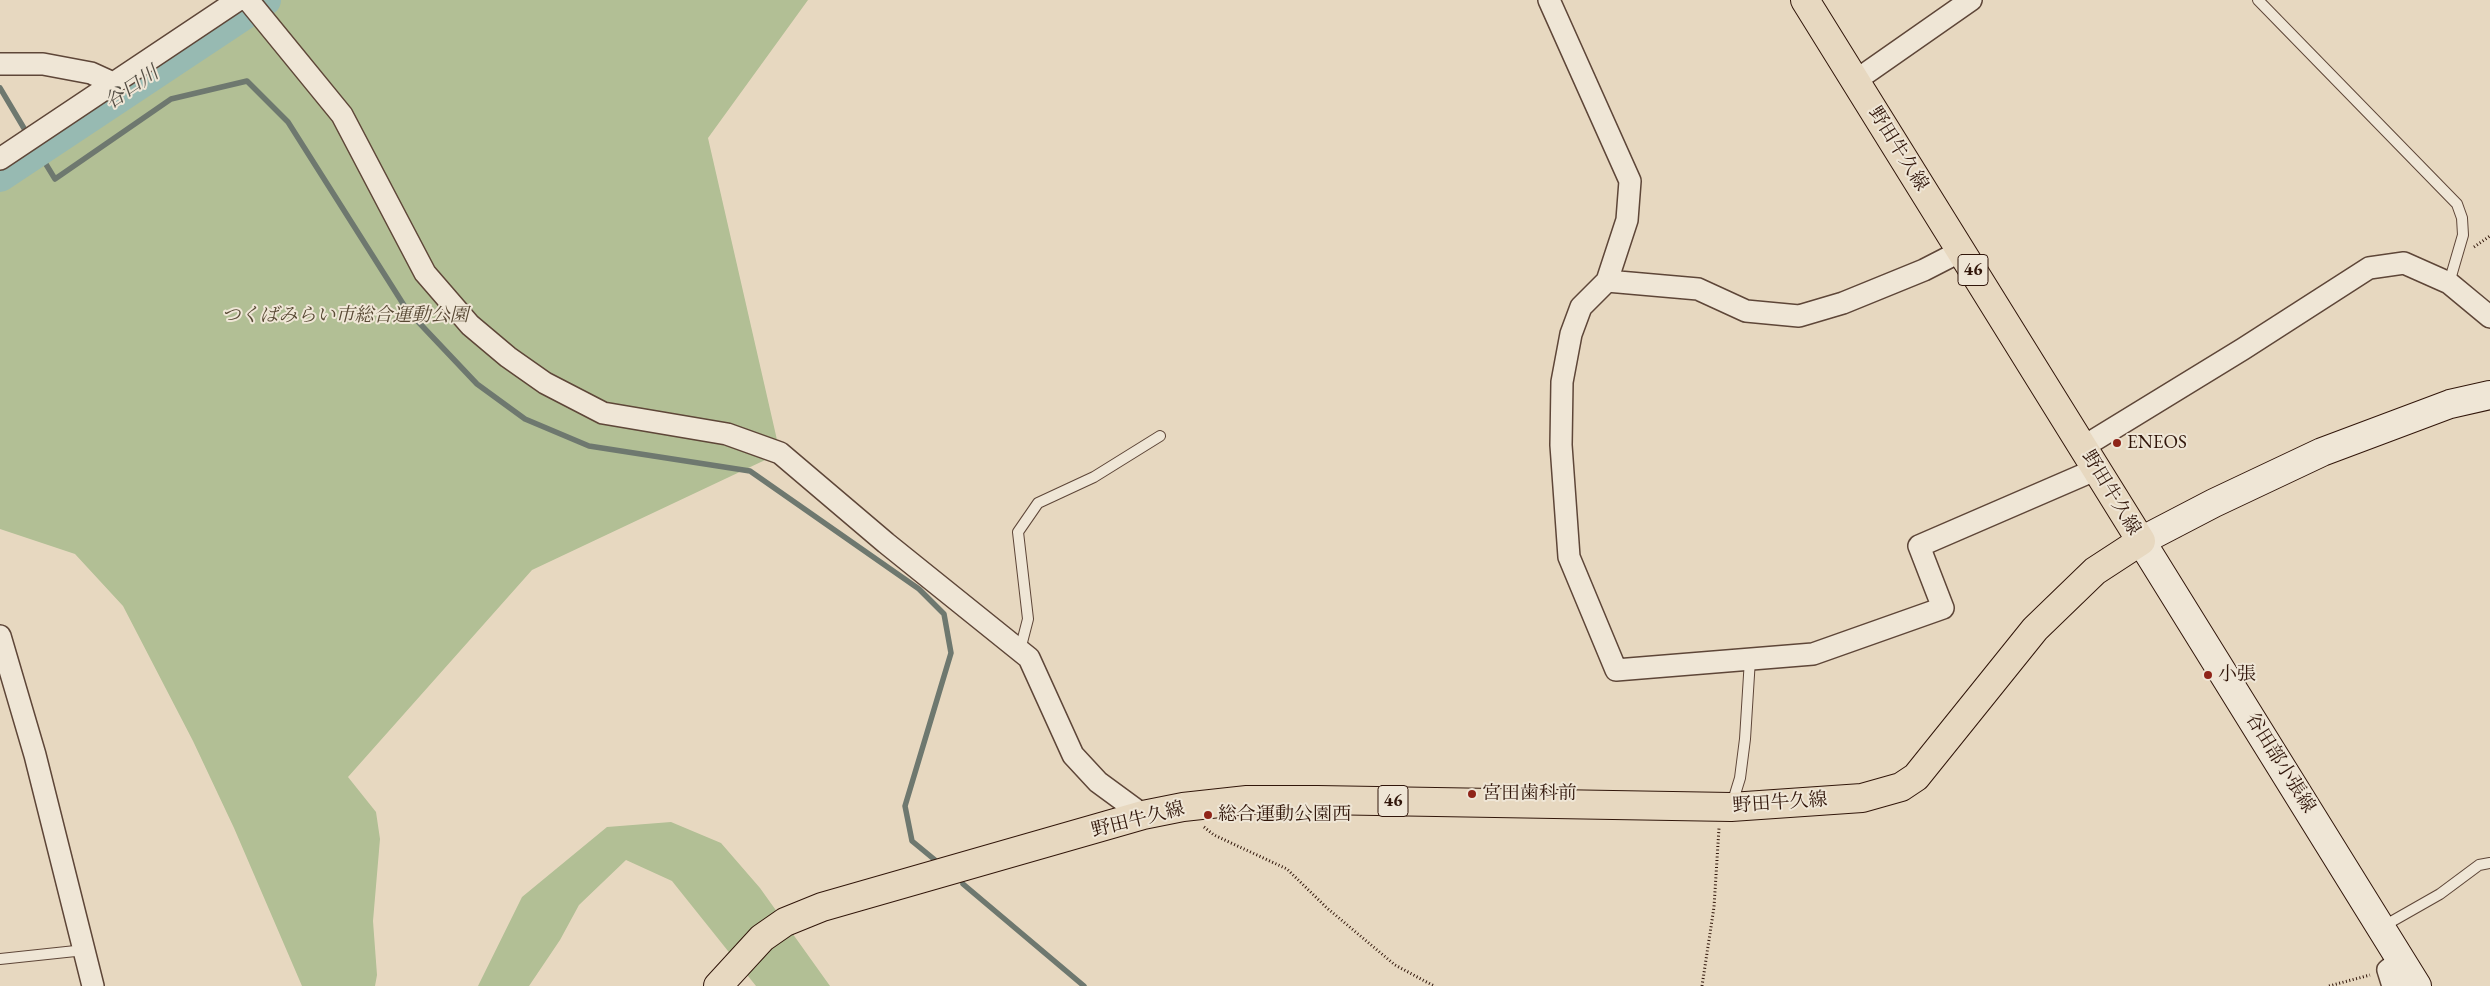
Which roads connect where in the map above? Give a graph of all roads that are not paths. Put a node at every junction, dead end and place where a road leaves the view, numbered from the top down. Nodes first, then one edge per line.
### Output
1 (238, 0) edge
2 (248, 0) edge
3 (1549, 0) edge
4 (1805, 0) edge
5 (1970, 0) edge
6 (2258, 0) edge
7 (0, 64) edge
8 (1855, 81) junction
9 (113, 83) junction
10 (0, 159) edge
11 (1961, 251) junction
12 (1607, 281) junction
13 (2449, 283) junction
14 (2490, 317) edge
15 (2490, 395) edge
16 (1160, 436) dead end
17 (2090, 458) junction
18 (2141, 541) junction
19 (0, 636) edge
20 (1020, 650) junction
21 (1750, 659) junction
22 (1726, 807) junction
23 (1143, 815) junction
24 (2490, 863) edge
25 (2381, 928) junction
26 (86, 950) junction
27 (0, 959) edge
28 (2394, 972) edge
29 (93, 986) edge
30 (718, 986) edge
31 (2417, 986) edge

1 - 9 street
2 - 20 street
3 - 12 street
4 - 8 main road, 野田牛久線 / 46
5 - 8 street
6 - 13 lane
7 - 9 street
8 - 11 main road, 野田牛久線 / 46
9 - 10 street
11 - 12 street
11 - 17 main road, 野田牛久線 / 46
12 - 21 street
13 - 14 street
13 - 17 street
15 - 18 main road
16 - 20 lane
17 - 18 main road, 野田牛久線 / 46
17 - 21 street
18 - 22 main road, 野田牛久線 / 46
18 - 25 main road, 谷田部小張線
19 - 26 street
20 - 23 street
21 - 22 lane
22 - 23 main road, 野田牛久線 / 46
23 - 30 main road, 野田牛久線 / 46
24 - 25 lane
25 - 28 main road, 谷田部小張線
26 - 27 lane
26 - 29 street
28 - 31 main road, 谷田部小張線

